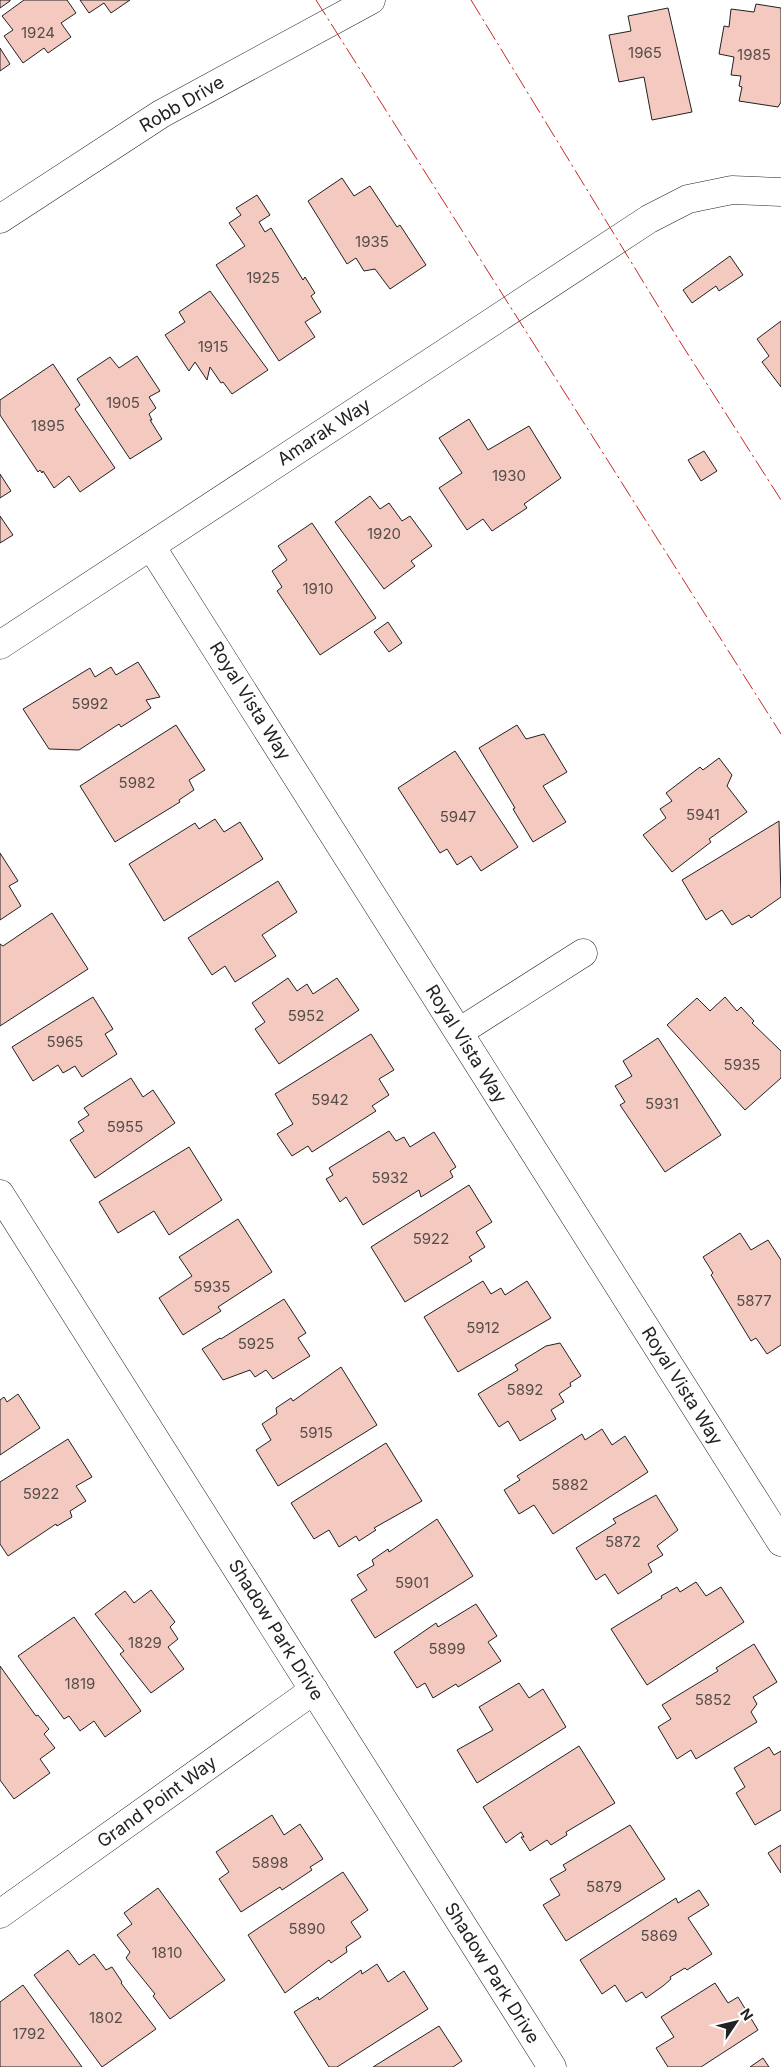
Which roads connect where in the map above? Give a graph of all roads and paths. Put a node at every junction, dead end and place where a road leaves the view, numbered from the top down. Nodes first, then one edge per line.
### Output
1 (371, 0) edge
2 (781, 192) edge
3 (0, 219) edge
4 (151, 546) junction
5 (0, 645) edge
6 (583, 953) dead end
7 (459, 1032) junction
8 (0, 1194) edge
9 (777, 1527) edge
10 (314, 1690) junction
11 (0, 1914) edge
12 (552, 2067) edge

1 - 3 street, Robb Drive
2 - 4 street, Amarak Way
4 - 5 street, Amarak Way
4 - 7 street, Royal Vista Way
6 - 7 street
7 - 9 street, Royal Vista Way
8 - 10 street, Shadow Park Drive
10 - 11 street, Grand Point Way
10 - 12 street, Shadow Park Drive

